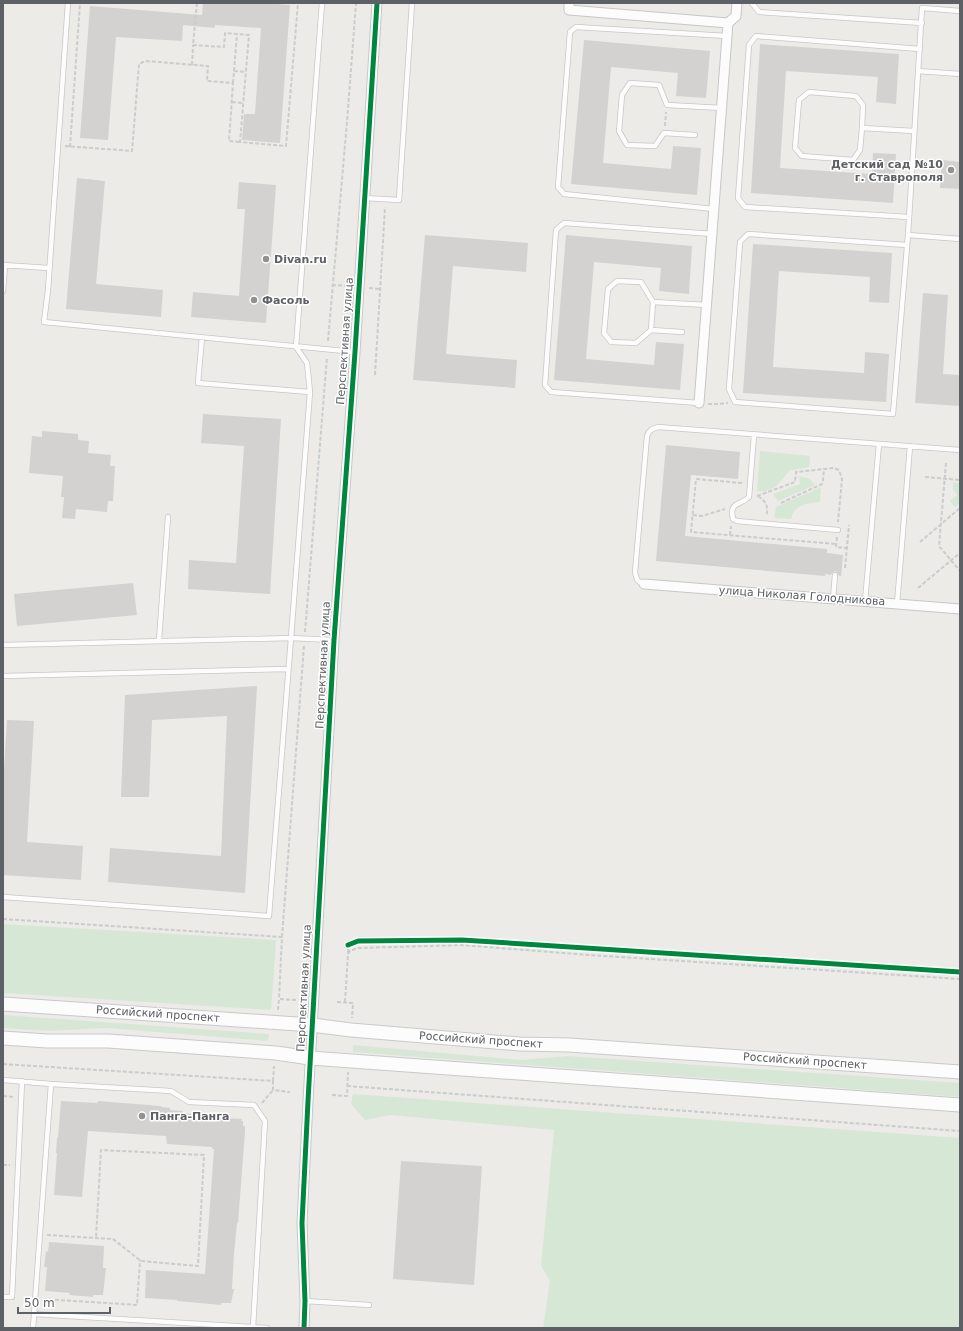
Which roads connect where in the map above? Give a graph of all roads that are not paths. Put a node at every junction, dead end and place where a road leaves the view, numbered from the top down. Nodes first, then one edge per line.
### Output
1 (68, 3) edge
2 (322, 3) edge
3 (378, 3) edge
4 (412, 3) edge
5 (570, 3) edge
6 (737, 3) edge
7 (752, 3) edge
8 (922, 6) edge
9 (960, 11) edge
10 (728, 23) junction
11 (922, 23) junction
12 (727, 36) junction
13 (920, 49) junction
14 (918, 71) junction
15 (960, 74) edge
16 (722, 108) junction
17 (862, 128) junction
18 (914, 131) junction
19 (695, 135) dead end
20 (364, 198) junction
21 (714, 209) junction
22 (909, 217) junction
23 (712, 234) junction
24 (908, 235) junction
25 (960, 239) edge
26 (907, 245) junction
27 (4, 265) edge
28 (49, 268) junction
29 (3, 291) edge
30 (653, 302) junction
31 (707, 305) junction
32 (651, 330) junction
33 (682, 332) dead end
34 (202, 337) junction
35 (296, 347) junction
36 (355, 352) junction
37 (310, 392) junction
38 (699, 403) joint
39 (754, 435) junction
40 (879, 444) junction
41 (910, 446) junction
42 (960, 450) edge
43 (168, 517) dead end
44 (838, 530) road end
45 (835, 575) dead end
46 (644, 584) joint
47 (833, 599) junction
48 (865, 601) junction
49 (897, 604) junction
50 (960, 609) edge
51 (291, 638) junction
52 (159, 640) junction
53 (334, 640) junction
54 (3, 645) edge
55 (288, 669) junction
56 (3, 676) edge
57 (3, 897) edge
58 (3, 1004) edge
59 (312, 1025) junction
60 (3, 1038) edge
61 (310, 1058) junction
62 (960, 1072) edge
63 (3, 1080) edge
64 (22, 1081) junction
65 (51, 1084) junction
66 (960, 1105) edge
67 (3, 1297) edge
68 (305, 1301) junction
69 (368, 1305) dead end
70 (34, 1314) junction
71 (33, 1328) edge
72 (253, 1328) edge
73 (267, 1328) edge
74 (304, 1328) edge

1 - 28 lane
2 - 35 lane
3 - 20 street, Перспективная улица
4 - 20 lane
5 - 10 street
6 - 10 street
7 - 11 lane
8 - 9 lane
8 - 11 lane
10 - 12 street
11 - 13 lane
12 - 16 street
12 - 21 lane
13 - 14 lane
13 - 22 lane
14 - 15 lane
14 - 18 lane
16 - 19 lane
16 - 21 street
17 - 17 lane
17 - 18 lane
18 - 22 lane
20 - 36 street, Перспективная улица
21 - 23 street
22 - 24 lane
23 - 31 street
23 - 38 lane
24 - 25 lane
24 - 26 lane
26 - 26 lane
27 - 28 lane
27 - 29 lane
28 - 34 lane
30 - 31 lane
30 - 32 lane
30 - 32 lane
31 - 38 street
32 - 33 lane
34 - 35 lane
34 - 37 lane
35 - 36 lane
35 - 37 lane
36 - 53 street, Перспективная улица
37 - 51 lane
39 - 40 lane
39 - 44 lane
39 - 46 lane
40 - 41 lane
40 - 48 lane
41 - 42 lane
41 - 49 lane
43 - 52 lane
45 - 47 lane
46 - 47 street, улица Николая Голодникова
47 - 48 street, улица Николая Голодникова
48 - 49 street, улица Николая Голодникова
49 - 50 street, улица Николая Голодникова
51 - 52 lane
51 - 53 lane
51 - 55 lane
52 - 54 lane
53 - 59 street, Перспективная улица
55 - 56 lane
55 - 57 lane
58 - 59 main road, Российский проспект
59 - 61 street, Перспективная улица
59 - 62 main road, Российский проспект
60 - 61 main road
61 - 66 main road
61 - 68 street, Перспективная улица
63 - 64 lane
64 - 65 lane
64 - 67 lane
65 - 70 lane
65 - 72 lane
68 - 69 lane
68 - 74 street, Перспективная улица
70 - 71 lane
70 - 72 lane
72 - 73 lane

